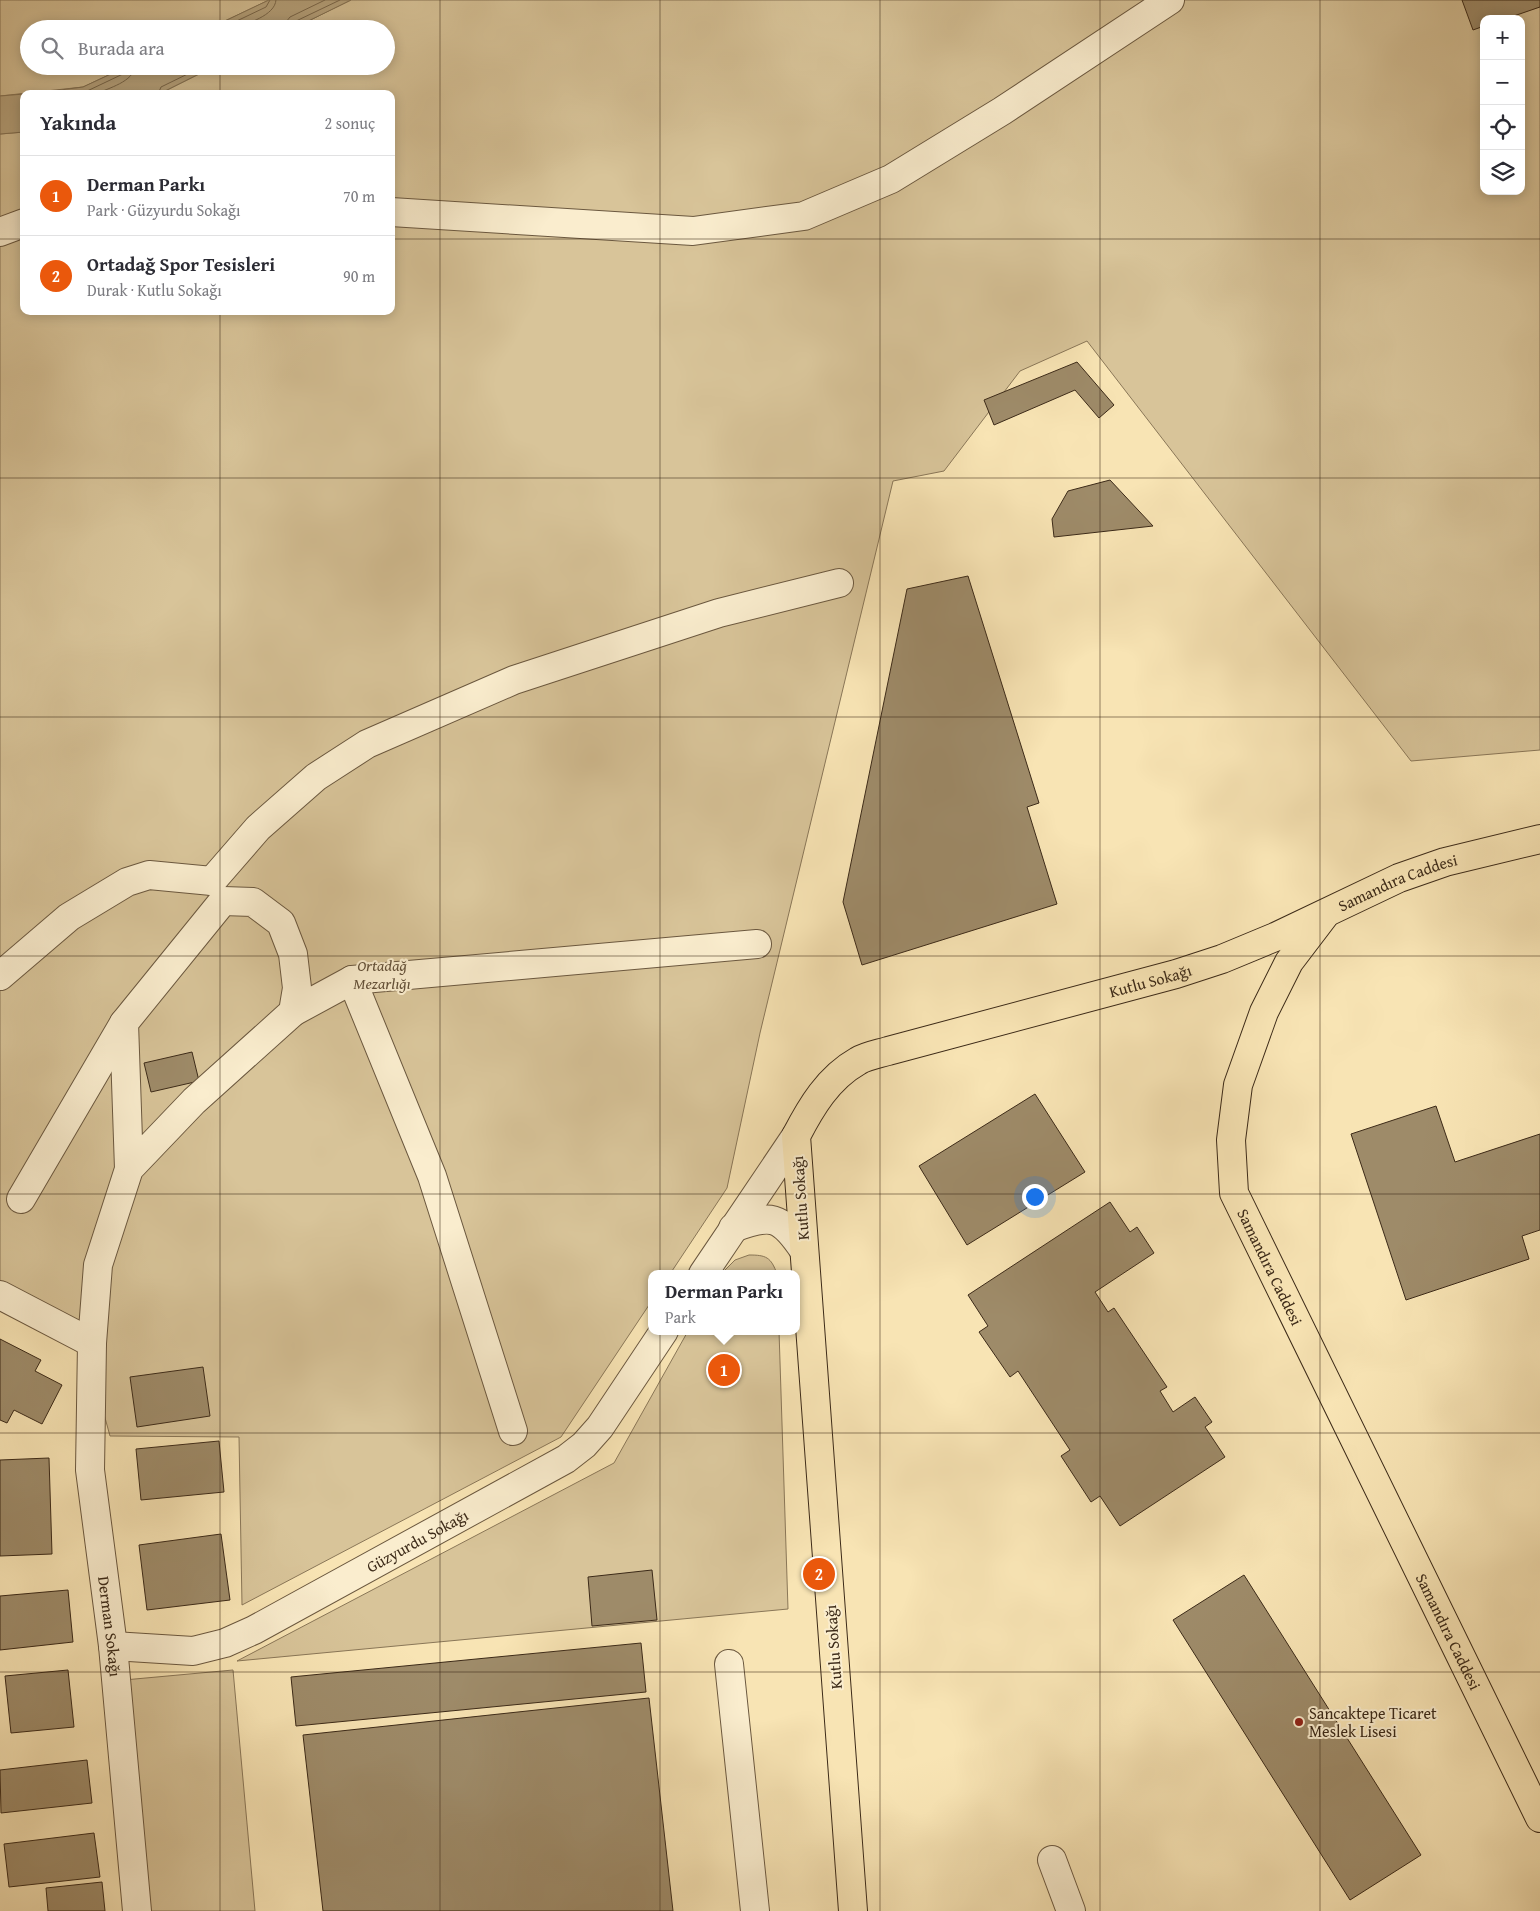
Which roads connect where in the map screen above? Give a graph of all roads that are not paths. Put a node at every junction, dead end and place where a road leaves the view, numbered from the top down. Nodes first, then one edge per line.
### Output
1 (1170, 0) edge
2 (395, 212) edge
3 (20, 225) edge
4 (0, 232) edge
5 (839, 584) dead end
6 (1540, 839) edge
7 (218, 891) junction
8 (1327, 912) junction
9 (757, 944) dead end
10 (0, 976) edge
11 (352, 980) junction
12 (293, 1012) junction
13 (124, 1023) junction
14 (796, 1136) junction
15 (129, 1169) junction
16 (21, 1199) dead end
17 (733, 1228) junction
18 (803, 1249) junction
19 (706, 1270) edge
20 (0, 1295) edge
21 (661, 1335) edge
22 (92, 1343) junction
23 (513, 1431) dead end
24 (112, 1646) junction
25 (728, 1664) dead end
26 (1540, 1818) edge
27 (1052, 1860) dead end
28 (137, 1911) edge
29 (756, 1911) edge
30 (853, 1911) edge
31 (1071, 1911) edge

1 - 2 street
3 - 4 street
5 - 7 street
6 - 8 main road, Samandıra Caddesi
7 - 10 street
7 - 12 street
7 - 13 street
8 - 14 main road, Kutlu Sokağı
8 - 26 main road, Samandıra Caddesi
9 - 11 street
11 - 12 street
11 - 23 street
12 - 15 street
13 - 15 street
13 - 16 street
14 - 17 street
14 - 18 main road, Kutlu Sokağı
15 - 22 street, Derman Sokağı
17 - 18 street
17 - 19 street
18 - 30 main road, Kutlu Sokağı
20 - 22 street
21 - 24 street, Güzyurdu Sokağı
22 - 24 street, Derman Sokağı
24 - 28 street, Derman Sokağı
25 - 29 street
27 - 31 street

